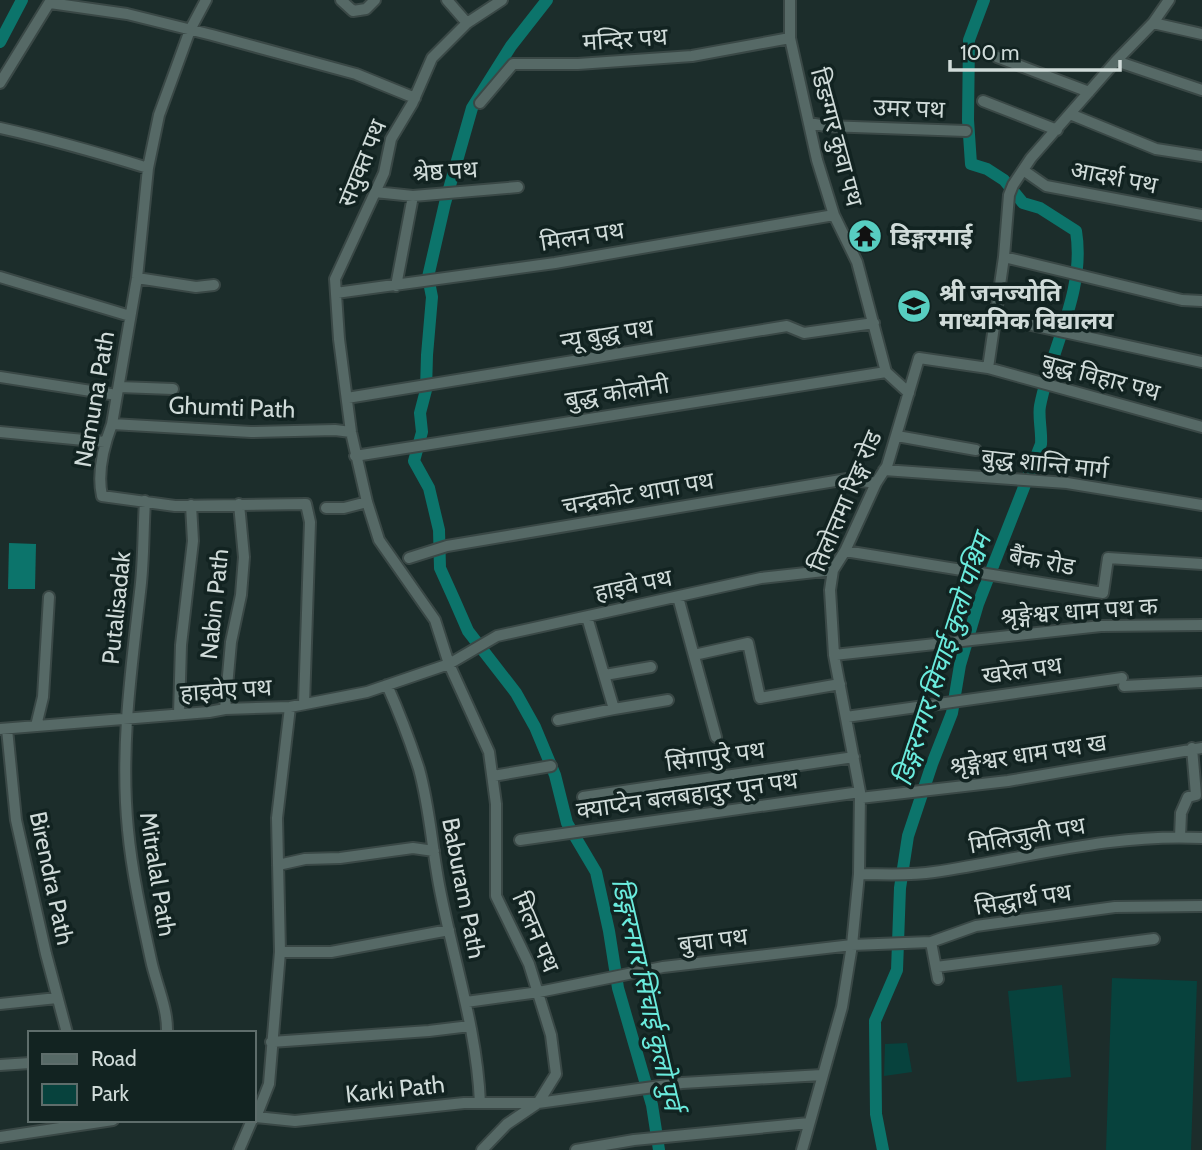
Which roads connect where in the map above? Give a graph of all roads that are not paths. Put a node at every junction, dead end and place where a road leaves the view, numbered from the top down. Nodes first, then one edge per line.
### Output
1 (206, 0) edge
2 (341, 0) edge
3 (375, 0) edge
4 (447, 0) edge
5 (502, 0) edge
6 (790, 0) edge
7 (1169, 0) edge
8 (50, 1) edge
9 (467, 23) junction
10 (1153, 23) junction
11 (190, 30) junction
12 (1202, 34) edge
13 (790, 38) junction
14 (997, 57) dead end
15 (1116, 61) junction
16 (0, 83) edge
17 (1202, 90) edge
18 (1089, 92) junction
19 (415, 98) junction
20 (983, 101) dead end
21 (480, 103) dead end
22 (1070, 114) junction
23 (810, 123) junction
24 (0, 128) edge
25 (1057, 130) junction
26 (966, 131) dead end
27 (1202, 156) edge
28 (148, 168) junction
29 (1023, 170) junction
30 (518, 187) dead end
31 (375, 192) junction
32 (413, 196) junction
33 (834, 215) junction
34 (1202, 215) edge
35 (1004, 257) junction
36 (0, 277) edge
37 (137, 278) junction
38 (214, 285) dead end
39 (400, 286) junction
40 (336, 293) junction
41 (1202, 301) edge
42 (130, 316) junction
43 (995, 317) junction
44 (874, 323) junction
45 (1202, 362) edge
46 (988, 368) junction
47 (886, 372) junction
48 (0, 378) edge
49 (173, 389) dead end
50 (118, 391) junction
51 (909, 393) junction
52 (347, 398) junction
53 (112, 424) junction
54 (1202, 427) edge
55 (0, 432) edge
56 (351, 432) junction
57 (897, 436) junction
58 (105, 442) junction
59 (976, 450) dead end
60 (355, 456) junction
61 (884, 470) junction
62 (876, 483) junction
63 (145, 501) junction
64 (367, 502) junction
65 (191, 505) junction
66 (239, 505) junction
67 (1202, 505) edge
68 (326, 508) dead end
69 (845, 551) junction
70 (409, 558) dead end
71 (1202, 564) edge
72 (833, 570) junction
73 (49, 597) dead end
74 (678, 597) junction
75 (587, 617) junction
76 (1202, 625) edge
77 (694, 654) junction
78 (834, 655) junction
79 (449, 664) junction
80 (651, 667) dead end
81 (605, 675) junction
82 (1202, 682) edge
83 (840, 684) junction
84 (387, 685) junction
85 (668, 700) dead end
86 (304, 704) junction
87 (290, 707) junction
88 (225, 709) junction
89 (614, 709) junction
90 (179, 714) junction
91 (846, 718) junction
92 (126, 719) junction
93 (558, 720) dead end
94 (36, 726) junction
95 (3, 729) edge
96 (716, 737) dead end
97 (1197, 748) edge
98 (854, 757) junction
99 (551, 766) dead end
100 (494, 776) junction
101 (860, 795) junction
102 (583, 797) dead end
103 (1181, 837) junction
104 (1202, 838) edge
105 (520, 841) dead end
106 (434, 850) junction
107 (278, 865) junction
108 (859, 874) junction
109 (1202, 906) edge
110 (449, 930) junction
111 (1154, 939) dead end
112 (927, 942) junction
113 (852, 945) junction
114 (280, 951) junction
115 (539, 992) junction
116 (57, 998) junction
117 (466, 1002) junction
118 (0, 1004) edge
119 (471, 1026) junction
120 (67, 1031) edge
121 (167, 1031) edge
122 (271, 1042) junction
123 (28, 1063) edge
124 (0, 1065) edge
125 (822, 1075) junction
126 (481, 1103) junction
127 (538, 1103) junction
128 (256, 1113) edge
129 (256, 1118) edge
130 (100, 1122) edge
131 (252, 1122) edge
132 (809, 1123) junction
133 (0, 1137) edge
134 (239, 1150) edge
135 (482, 1150) edge
136 (576, 1150) edge
137 (802, 1150) edge

1 - 11 street, Namuna Path
2 - 3 street
4 - 9 street
5 - 9 street, संयुक्त पथ
6 - 13 street, डिङग्गर कुवा पथ
7 - 10 street
8 - 11 street
8 - 16 street
9 - 19 street, संयुक्त पथ
10 - 12 street
10 - 15 street
11 - 19 street
11 - 28 street, Namuna Path
13 - 21 street, मन्दिर पथ
13 - 23 street, डिङग्गर कुवा पथ
14 - 18 street
15 - 17 street
15 - 18 street
18 - 22 street
19 - 31 street, संयुक्त पथ
20 - 25 street
22 - 25 street
22 - 27 street
23 - 26 street, उमर पथ
23 - 33 street, डिङग्गर कुवा पथ
24 - 28 street
25 - 29 street
28 - 37 street, Namuna Path
29 - 34 street, आदर्श पथ
29 - 35 street
30 - 32 street, श्रेष्ठ पथ
31 - 32 street, श्रेष्ठ पथ
31 - 40 street, संयुक्त पथ
32 - 39 street
33 - 39 street, मिलन पथ
33 - 44 street, डिङग्गर कुवा पथ
35 - 41 street
35 - 43 street
36 - 42 street
37 - 38 street
37 - 42 street, Namuna Path
39 - 40 street, मिलन पथ
40 - 52 street, संयुक्त पथ
42 - 50 street, Namuna Path
43 - 45 street
43 - 46 street
44 - 47 street, डिङग्गर कुवा पथ
44 - 52 street, न्यू बुद्ध पथ
46 - 51 street, तिलोत्तमा रिङ्ग रोड
46 - 54 street, बुद्ध विहार पथ
47 - 51 street
47 - 60 street, बुद्ध कोलोनी
48 - 50 street
49 - 50 street
50 - 53 street, Namuna Path
51 - 57 street, तिलोत्तमा रिङ्ग रोड
52 - 56 street, संयुक्त पथ
53 - 56 street, Ghumti Path
53 - 58 street, Namuna Path
55 - 58 street
56 - 60 street, संयुक्त पथ
57 - 59 street
57 - 61 street, तिलोत्तमा रिङ्ग रोड
58 - 63 street, Namuna Path
60 - 64 street
61 - 62 street, तिलोत्तमा रिङ्ग रोड
61 - 67 street, बुद्ध शान्ति मार्ग
62 - 69 street, तिलोत्तमा रिङ्ग रोड
62 - 70 street, चन्द्रकोट थापा पथ
63 - 65 street, Namuna Path
63 - 92 street, Putalisadak
64 - 68 street
64 - 79 street
65 - 66 street, Namuna Path
65 - 90 street
66 - 86 street, Namuna Path
66 - 88 street, Nabin Path
69 - 71 street, बैंक रोड
69 - 72 street, तिलोत्तमा रिङ्ग रोड
72 - 74 street, हाइवे पथ
72 - 78 street, तिलोत्तमा रिङ्ग रोड
73 - 94 street
74 - 75 street, हाइवे पथ
74 - 77 street
75 - 79 street, हाइवे पथ
75 - 81 street
76 - 78 street, श्रृङ्गेश्वर धाम पथ क
77 - 83 street
77 - 96 street
78 - 83 street, तिलोत्तमा रिङ्ग रोड
79 - 84 street, हाइवेए पथ
79 - 100 street, मिलन पथ
80 - 81 street
81 - 89 street
82 - 91 street, खरेल पथ
83 - 91 street, तिलोत्तमा रिङ्ग रोड
84 - 86 street, हाइवेए पथ
84 - 106 street, Baburam Path
85 - 89 street
86 - 87 street, हाइवेए पथ
87 - 88 street, हाइवेए पथ
87 - 107 street
88 - 90 street, हाइवेए पथ
89 - 93 street
90 - 92 street, हाइवेए पथ
91 - 98 street, तिलोत्तमा रिङ्ग रोड
92 - 94 street, हाइवेए पथ
92 - 121 street, Mitralal Path
94 - 95 street, हाइवेए पथ
95 - 116 street, Birendra Path
97 - 101 street, श्रृङ्गेश्वर धाम पथ ख
97 - 103 street
98 - 101 street, तिलोत्तमा रिङ्ग रोड
98 - 102 street, सिंगापुरे पथ
99 - 100 street
100 - 115 street, मिलन पथ
101 - 105 street, क्याप्टेन बलबहादुर पून पथ
101 - 108 street, तिलोत्तमा रिङ्ग रोड
103 - 104 street, मिलिजुली पथ
103 - 108 street, मिलिजुली पथ
106 - 107 street
106 - 110 street, Baburam Path
107 - 114 street
108 - 113 street, तिलोत्तमा रिङ्ग रोड
109 - 112 street, सिद्धार्थ पथ
110 - 114 street
110 - 117 street, Baburam Path
111 - 112 street
112 - 113 street, सिद्धार्थ पथ
113 - 115 street, बुचा पथ
113 - 125 street, तिलोत्तमा रिङ्ग रोड
114 - 122 street
115 - 117 street, बुचा पथ
115 - 127 street, मिलन पथ
116 - 118 street
116 - 120 street, Birendra Path
117 - 119 street, Baburam Path
119 - 122 street
119 - 126 street, Baburam Path
122 - 128 street
123 - 124 street
125 - 127 street, Karki Path
125 - 132 street, तिलोत्तमा रिङ्ग रोड
126 - 127 street, Karki Path
126 - 129 street, Karki Path
127 - 135 street, मिलन पथ
130 - 133 street
131 - 134 street
132 - 136 street
132 - 137 street, तिलोत्तमा रिङ्ग रोड

